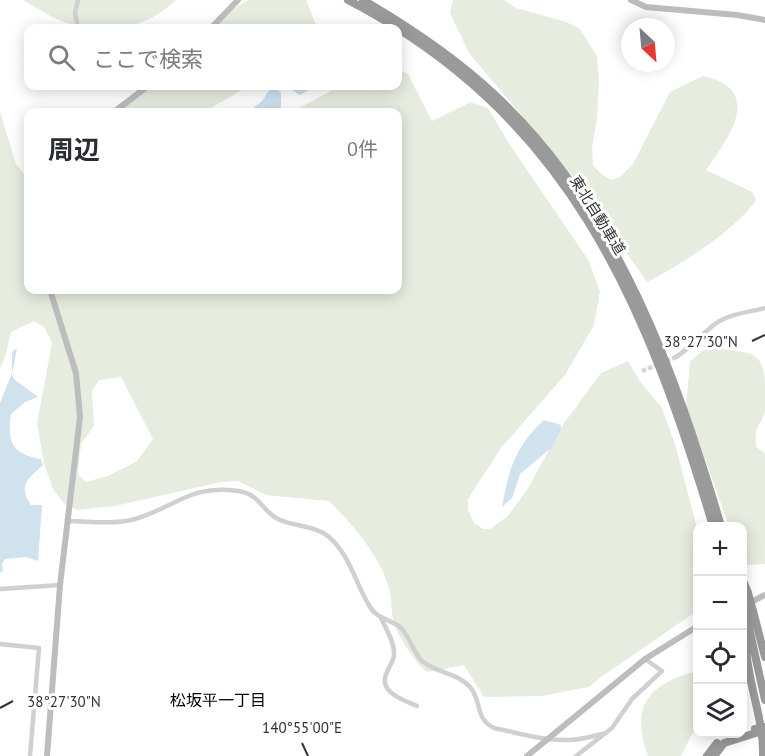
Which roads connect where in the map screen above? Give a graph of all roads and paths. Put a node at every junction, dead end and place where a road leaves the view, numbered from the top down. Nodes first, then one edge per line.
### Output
1 (78, 0) edge
2 (238, 0) edge
3 (348, 0) edge
4 (363, 0) edge
5 (631, 0) edge
6 (765, 20) edge
7 (77, 24) edge
8 (215, 24) edge
9 (388, 24) edge
10 (401, 24) edge
11 (402, 24) edge
12 (402, 32) edge
13 (143, 90) edge
14 (119, 108) edge
15 (51, 294) edge
16 (765, 308) edge
17 (676, 357) tunnel mouth
18 (67, 521) junction
19 (712, 522) edge
20 (722, 522) edge
21 (60, 585) junction
22 (0, 589) edge
23 (747, 593) edge
24 (764, 596) edge
25 (747, 602) edge
26 (747, 610) edge
27 (749, 613) junction
28 (381, 618) junction
29 (693, 629) edge
30 (0, 644) edge
31 (747, 653) edge
32 (765, 657) edge
33 (645, 659) junction
34 (747, 667) edge
35 (765, 700) edge
36 (417, 706) dead end
37 (761, 730) edge
38 (606, 733) junction
39 (726, 738) edge
40 (547, 739) junction
41 (30, 756) edge
42 (47, 756) edge
43 (527, 756) edge
44 (576, 756) edge
45 (707, 756) edge
46 (714, 756) edge
47 (763, 756) edge

1 - 7 street
2 - 8 street
3 - 9 highway, 東北自動車道
4 - 10 highway, 東北自動車道
5 - 6 street
11 - 20 highway, 東北自動車道
12 - 19 highway, 東北自動車道
13 - 14 street
15 - 18 street
16 - 17 street
18 - 21 street
18 - 28 street
21 - 22 street
21 - 42 street
23 - 27 highway, bridge
24 - 25 street
26 - 27 highway, bridge
27 - 32 highway
27 - 35 highway
28 - 36 street
28 - 40 street
29 - 33 street
30 - 41 street
31 - 37 highway
33 - 38 street
33 - 40 street
34 - 47 highway
37 - 46 highway
38 - 40 street
38 - 44 street
39 - 45 highway
40 - 43 street

